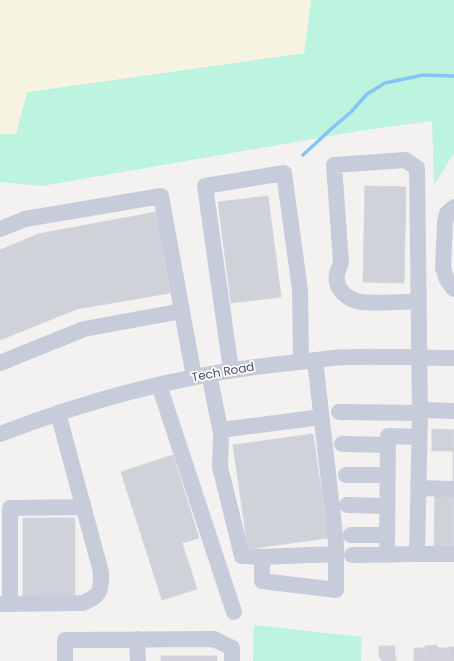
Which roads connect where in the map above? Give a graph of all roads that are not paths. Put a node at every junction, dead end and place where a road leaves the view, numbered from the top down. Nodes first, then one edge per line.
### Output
1 (454, 207) edge
2 (0, 229) edge
3 (454, 289) edge
4 (418, 302) junction
5 (182, 311) junction
6 (419, 358) junction
7 (454, 358) edge
8 (308, 361) junction
9 (0, 363) edge
10 (231, 370) junction
11 (209, 374) junction
12 (194, 377) junction
13 (159, 385) junction
14 (454, 411) edge
15 (339, 412) dead end
16 (420, 412) junction
17 (58, 413) junction
18 (321, 417) junction
19 (221, 430) junction
20 (0, 434) edge
21 (419, 437) junction
22 (388, 441) junction
23 (342, 444) dead end
24 (346, 475) dead end
25 (388, 475) junction
26 (418, 488) junction
27 (454, 489) edge
28 (348, 505) dead end
29 (387, 506) junction
30 (84, 507) junction
31 (351, 535) dead end
32 (387, 536) junction
33 (344, 554) junction
34 (417, 554) junction
35 (454, 554) edge
36 (387, 555) junction
37 (262, 558) junction
38 (5, 604) edge
39 (234, 612) dead end
40 (137, 639) junction
41 (65, 661) edge
42 (138, 661) edge
43 (232, 661) edge

1 - 3 street
2 - 5 street
4 - 4 street
4 - 6 street
5 - 9 street
5 - 12 street
6 - 7 street, Tech Road
6 - 8 street, Tech Road
6 - 16 street
8 - 10 street, Tech Road
8 - 10 street
8 - 18 street
10 - 11 street, Tech Road
11 - 12 street, Tech Road
11 - 19 street
12 - 13 street, Tech Road
13 - 17 street, Tech Road
13 - 39 street
14 - 16 street
15 - 16 street
16 - 21 street
17 - 20 street, Tech Road
17 - 30 street
18 - 19 street
18 - 33 street
19 - 37 street
21 - 22 street
21 - 26 street
22 - 23 street
22 - 25 street
24 - 25 street
25 - 29 street
26 - 27 street
26 - 34 street
28 - 29 street
29 - 32 street
30 - 38 street
30 - 38 street
31 - 32 street
32 - 36 street
33 - 36 street
33 - 37 street
33 - 37 street
34 - 35 street
34 - 36 street
40 - 41 street
40 - 42 street
40 - 43 street

